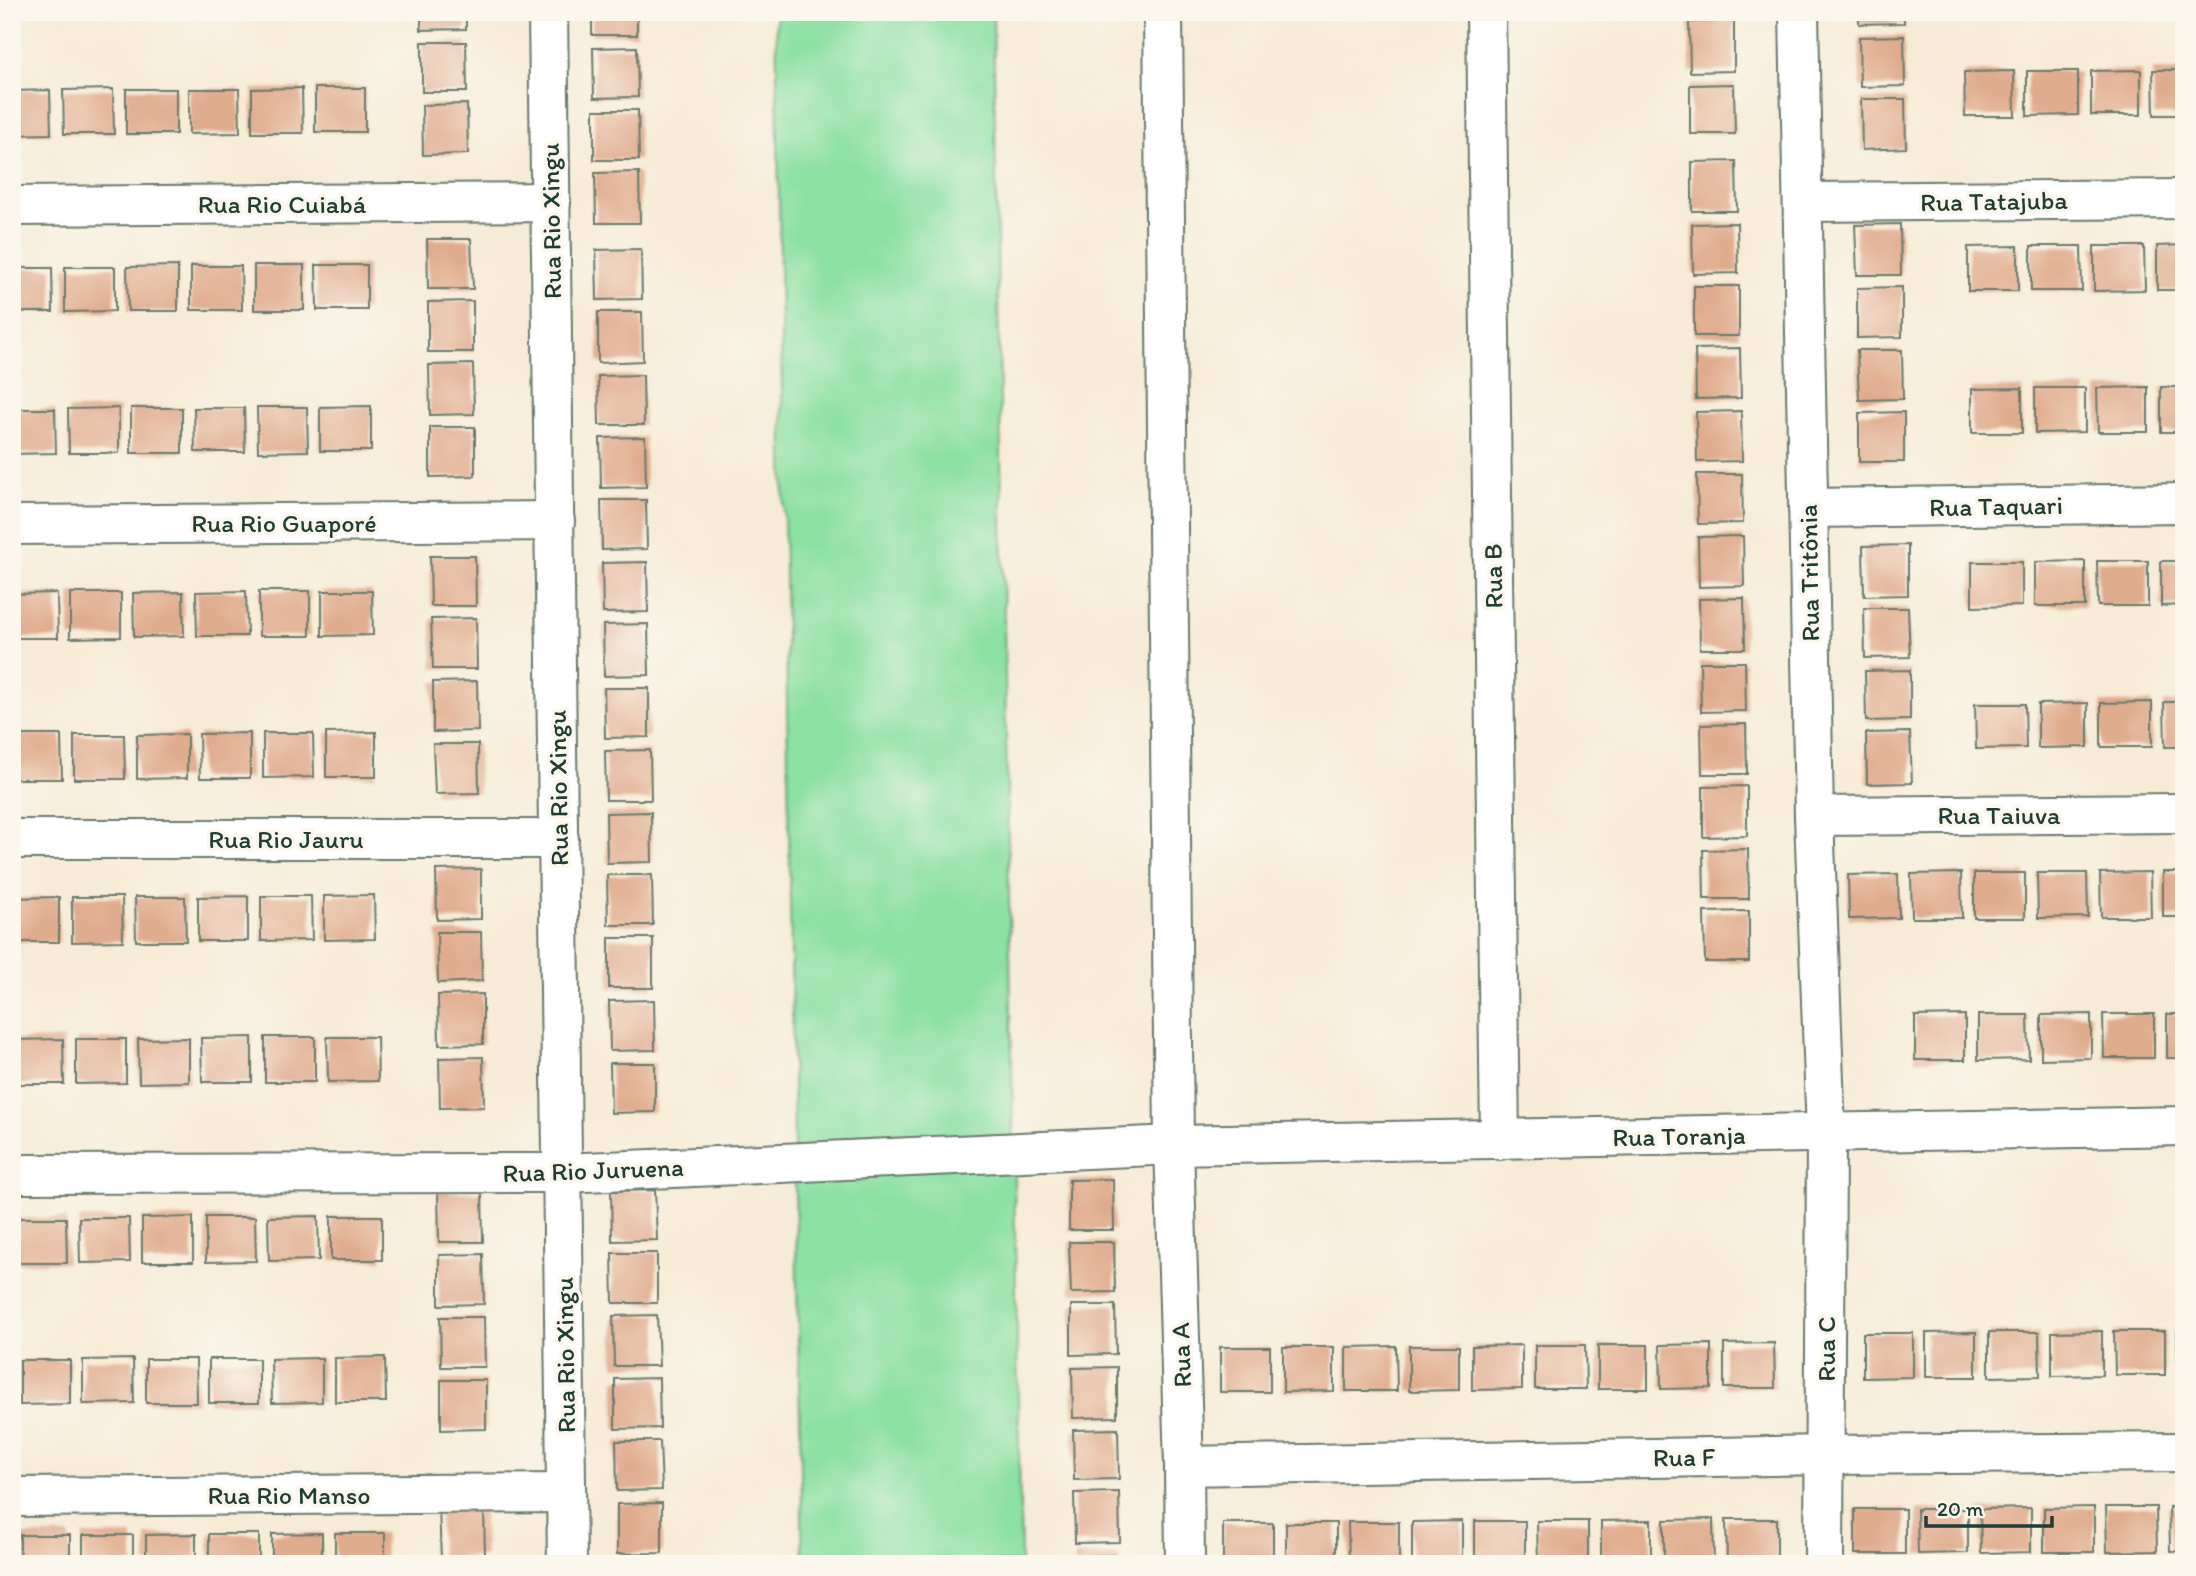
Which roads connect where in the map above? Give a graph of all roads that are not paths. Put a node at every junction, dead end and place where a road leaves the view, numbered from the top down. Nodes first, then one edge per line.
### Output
1 (548, 12) edge
2 (1163, 12) edge
3 (1486, 12) edge
4 (1799, 12) edge
5 (2184, 199) edge
6 (551, 202) junction
7 (1804, 202) junction
8 (12, 206) edge
9 (2184, 503) edge
10 (1808, 508) junction
11 (555, 521) junction
12 (12, 525) edge
13 (2184, 813) edge
14 (1814, 816) junction
15 (12, 839) edge
16 (559, 839) junction
17 (2184, 1126) edge
18 (1825, 1133) junction
19 (1500, 1140) junction
20 (1174, 1145) junction
21 (12, 1174) edge
22 (563, 1174) junction
23 (2184, 1452) edge
24 (1825, 1455) junction
25 (1184, 1466) junction
26 (566, 1493) junction
27 (12, 1497) edge
28 (567, 1564) edge
29 (1185, 1564) edge
30 (1824, 1564) edge

1 - 6 street, Rua Rio Xingu
2 - 20 street, Rua A
3 - 19 street, Rua B
4 - 7 street, Rua Tritônia
5 - 7 street, Rua Tatajuba
6 - 8 street, Rua Rio Cuiabá
6 - 11 street, Rua Rio Xingu
7 - 10 street, Rua Tritônia
9 - 10 street, Rua Taquari
10 - 14 street, Rua Tritônia
11 - 12 street, Rua Rio Guaporé
11 - 16 street, Rua Rio Xingu
13 - 14 street, Rua Taiuva
14 - 18 street, Rua Tritônia
15 - 16 street, Rua Rio Jauru
16 - 22 street, Rua Rio Xingu
17 - 18 street, Rua Toranja
18 - 19 street, Rua Toranja
18 - 24 street, Rua C
19 - 20 street, Rua Toranja
20 - 22 street, Rua Rio Juruena
20 - 25 street, Rua A
21 - 22 street, Rua Rio Juruena
22 - 26 street, Rua Rio Xingu
23 - 24 street, Rua F
24 - 25 street, Rua F
24 - 30 street, Rua C
25 - 29 street, Rua A
26 - 27 street, Rua Rio Manso
26 - 28 street, Rua Rio Xingu

